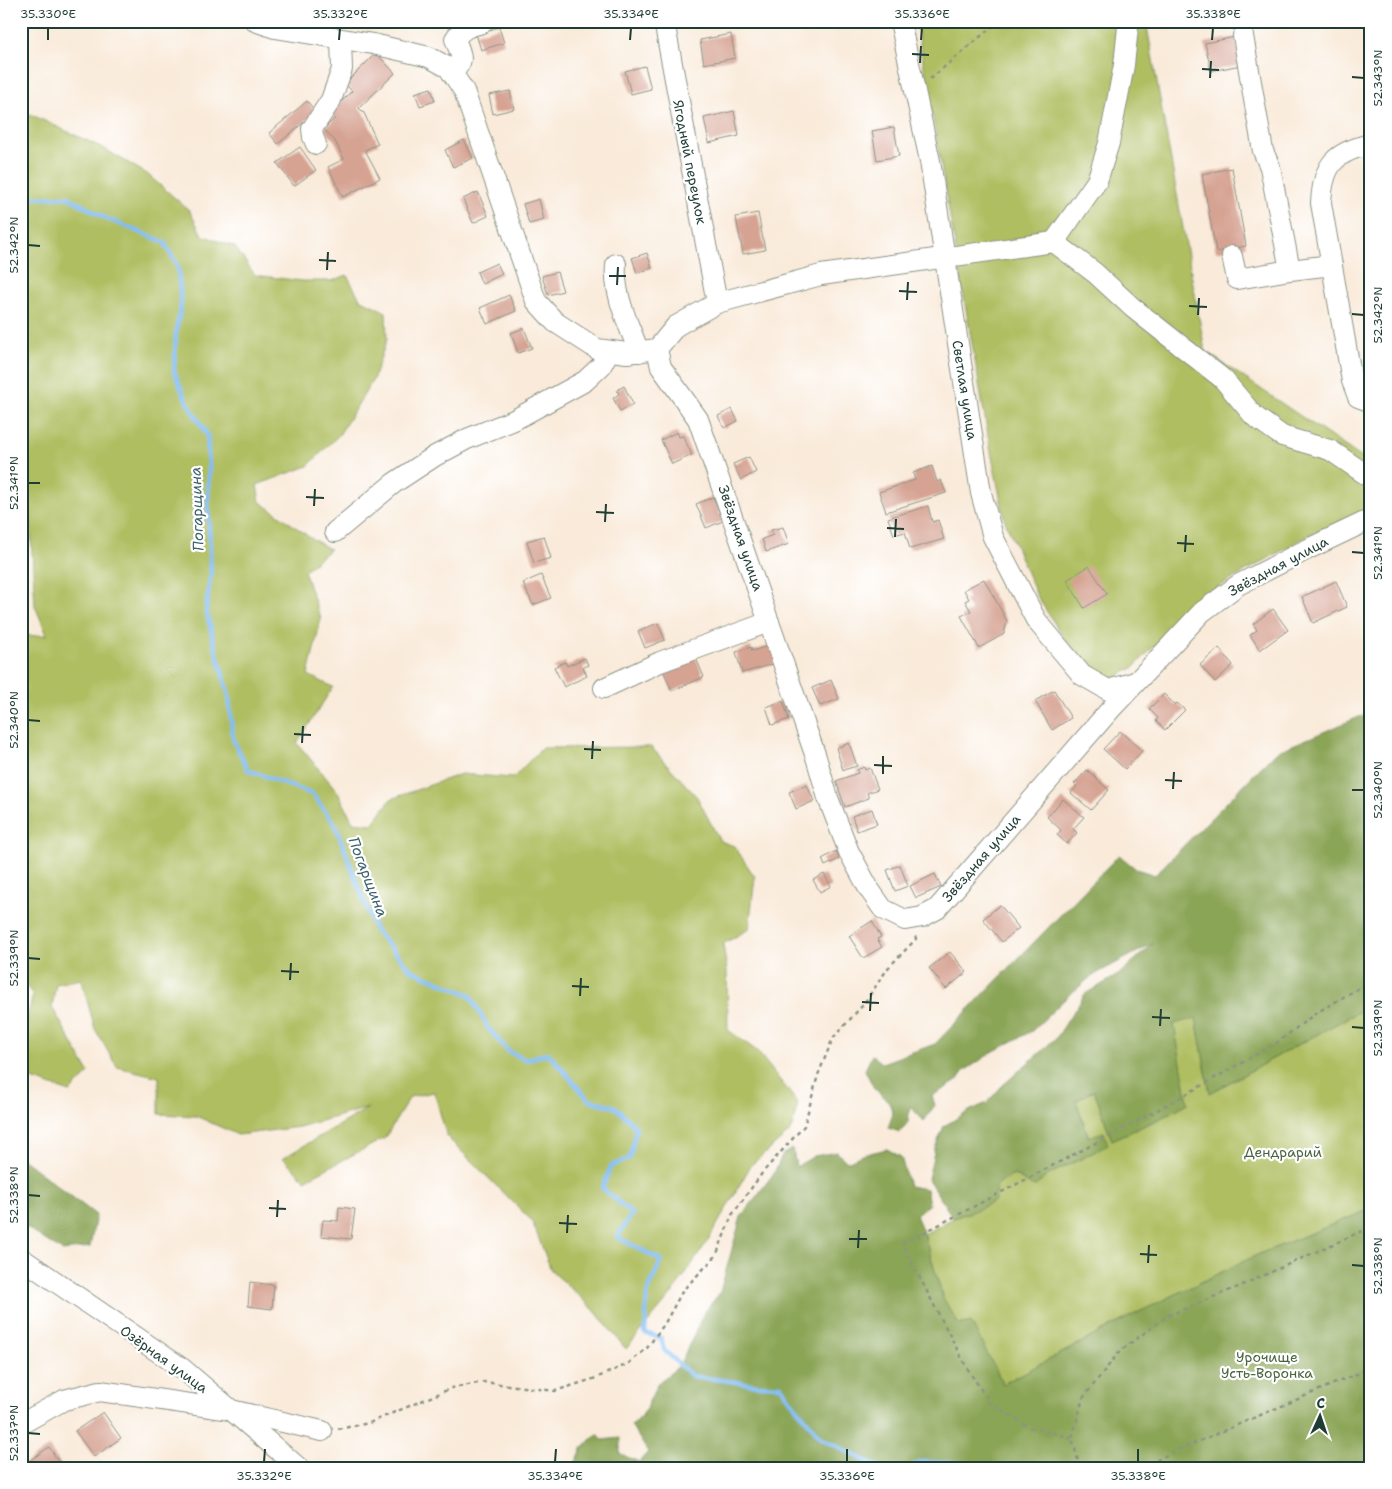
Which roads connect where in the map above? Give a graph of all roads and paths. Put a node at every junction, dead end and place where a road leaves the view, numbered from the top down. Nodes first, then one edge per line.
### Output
1 (256, 21) edge
2 (664, 21) edge
3 (900, 21) edge
4 (1000, 21) edge
5 (1126, 21) edge
6 (482, 22) edge
7 (1243, 36) dead end
8 (341, 39) junction
9 (452, 73) junction
10 (915, 91) junction
11 (316, 144) dead end
12 (1371, 144) edge
13 (1054, 242) junction
14 (1232, 256) dead end
15 (945, 258) junction
16 (616, 264) dead end
17 (1332, 265) junction
18 (1290, 270) junction
19 (718, 303) junction
20 (648, 350) junction
21 (609, 351) junction
22 (1371, 402) edge
23 (1371, 478) edge
24 (1371, 519) edge
25 (335, 532) dead end
26 (770, 622) junction
27 (1137, 682) junction
28 (604, 688) dead end
29 (912, 919) junction
30 (1371, 981) edge
31 (1371, 1227) edge
32 (21, 1258) edge
33 (1371, 1368) edge
34 (231, 1410) junction
35 (21, 1424) edge
36 (322, 1431) joint
37 (1072, 1438) junction
38 (299, 1468) edge
39 (1080, 1468) edge
40 (1142, 1468) edge

1 - 8 street
2 - 19 street, Ягодный переулок
3 - 10 street, Светлая улица
4 - 10 path
5 - 13 street
6 - 9 street
7 - 18 street
8 - 9 street
8 - 11 street
9 - 21 street
10 - 15 street, Светлая улица
12 - 17 street
13 - 15 street
13 - 23 street
14 - 18 street
15 - 19 street
15 - 27 street, Светлая улица
16 - 20 street, Звёздная улица
17 - 18 street
17 - 22 street
19 - 20 street
20 - 21 street
20 - 26 street, Звёздная улица
21 - 25 street
24 - 27 street, Звёздная улица
26 - 28 street
26 - 29 street, Звёздная улица
27 - 29 street, Звёздная улица
29 - 36 path
30 - 37 path
31 - 37 path
32 - 34 street, Озёрная улица
33 - 40 path
34 - 35 street
34 - 36 street
34 - 38 street, Озёрная улица
37 - 39 path

